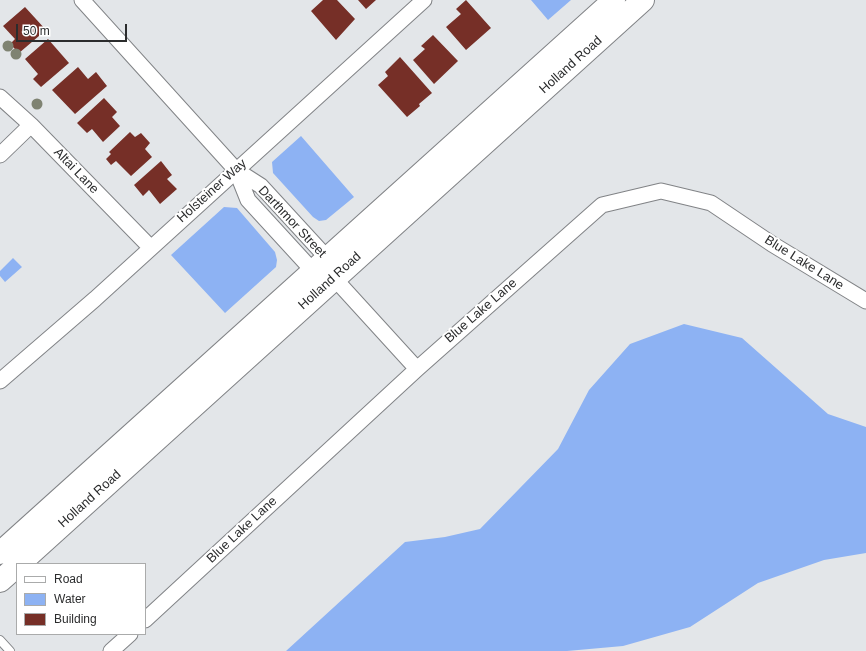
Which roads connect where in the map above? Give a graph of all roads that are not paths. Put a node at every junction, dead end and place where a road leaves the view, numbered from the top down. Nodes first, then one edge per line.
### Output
1 (82, 0) edge
2 (424, 0) edge
3 (624, 2) edge
4 (0, 97) edge
5 (31, 124) junction
6 (0, 154) edge
7 (236, 170) junction
8 (150, 247) junction
9 (325, 270) junction
10 (866, 301) edge
11 (417, 369) junction
12 (0, 381) edge
13 (0, 553) edge
14 (20, 563) edge
15 (16, 567) edge
16 (0, 581) edge
17 (146, 619) edge
18 (129, 635) edge
19 (0, 640) edge
20 (10, 651) edge
21 (111, 651) edge

1 - 7 street, Darthmor Street
2 - 7 street, Holsteiner Way
3 - 9 main road, Holland Road
4 - 5 street, Altai Lane
5 - 6 street
5 - 8 street, Altai Lane
7 - 8 street, Holsteiner Way
7 - 9 street, Darthmor Street
8 - 12 street, Holsteiner Way
9 - 11 street, Darthmor Street
9 - 13 main road, Holland Road
9 - 14 main road, Holland Road
10 - 11 street, Blue Lake Lane
11 - 17 street, Blue Lake Lane
15 - 16 main road, Holland Road
18 - 21 street
19 - 20 lane

